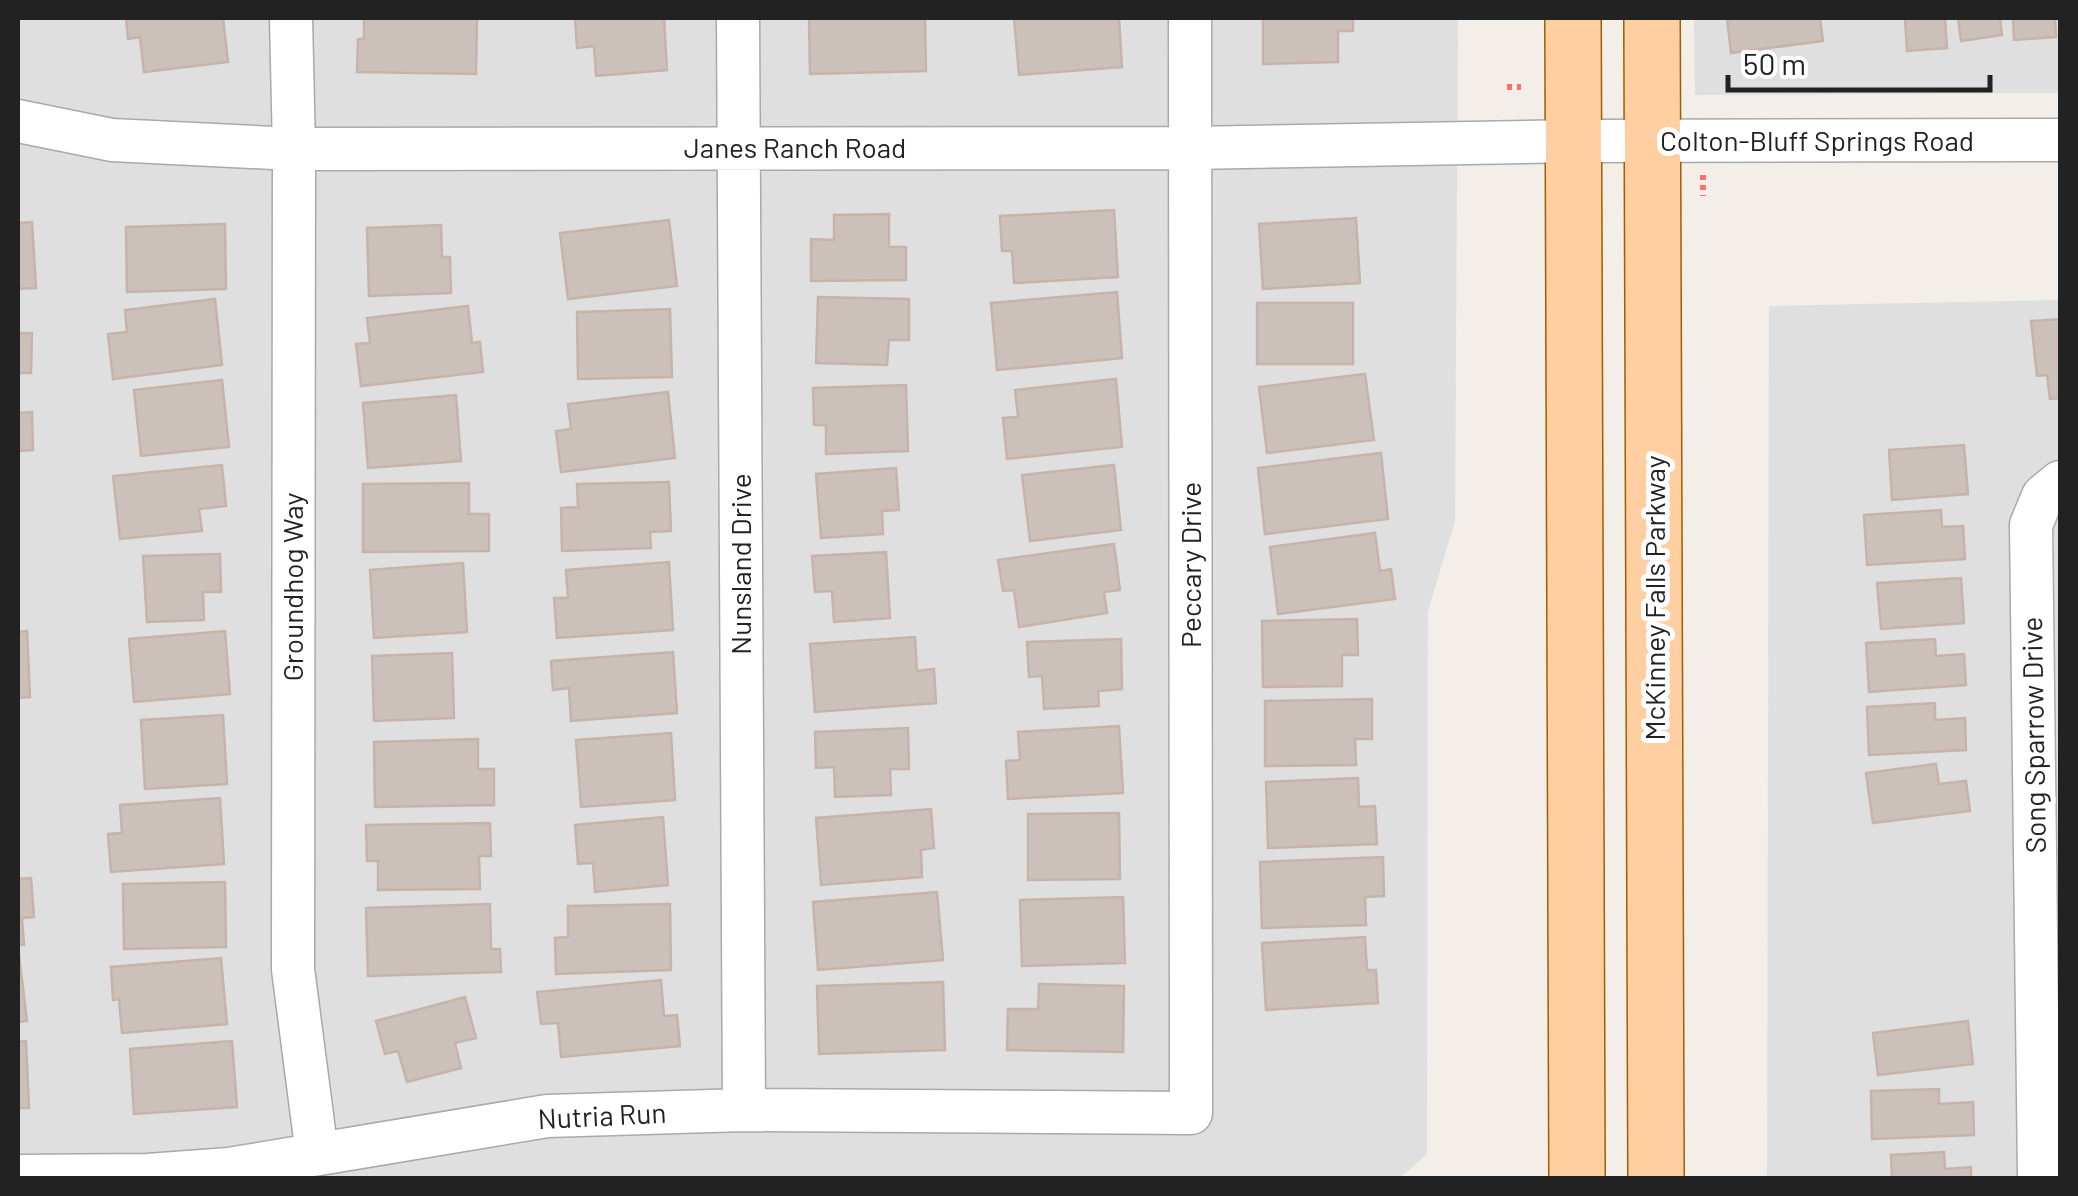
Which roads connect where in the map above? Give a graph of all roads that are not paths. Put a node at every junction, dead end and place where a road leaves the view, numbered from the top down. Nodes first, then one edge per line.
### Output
1 (290, 18) edge
2 (738, 18) edge
3 (1190, 18) edge
4 (1573, 18) edge
5 (1652, 18) edge
6 (18, 121) edge
7 (2060, 140) edge
8 (1574, 141) junction
9 (1653, 142) junction
10 (739, 147) junction
11 (1192, 148) junction
12 (294, 149) junction
13 (2060, 482) edge
14 (2049, 1104) edge
15 (744, 1110) junction
16 (1192, 1113) joint
17 (317, 1154) junction
18 (18, 1176) edge
19 (1578, 1178) edge
20 (1656, 1178) edge
21 (2040, 1178) edge

1 - 12 street, Groundhog Way
2 - 10 street, Nunsland Drive
3 - 11 street, Peccary Drive
4 - 8 main road
5 - 9 main road, McKinney Falls Parkway
6 - 12 street, Janes Ranch Road
7 - 9 street, Colton-Bluff Springs Road
8 - 9 street, Colton-Bluff Springs Road
8 - 11 street, Janes Ranch Road
8 - 19 main road
9 - 20 main road, McKinney Falls Parkway
10 - 11 street, Janes Ranch Road
10 - 12 street, Janes Ranch Road
10 - 15 street, Nunsland Drive
11 - 16 street, Peccary Drive
12 - 17 street, Groundhog Way
13 - 14 street, Song Sparrow Drive
14 - 21 street, Song Sparrow Drive
15 - 16 street, Nutria Run
15 - 17 street, Nutria Run
17 - 18 street, Nutria Run

